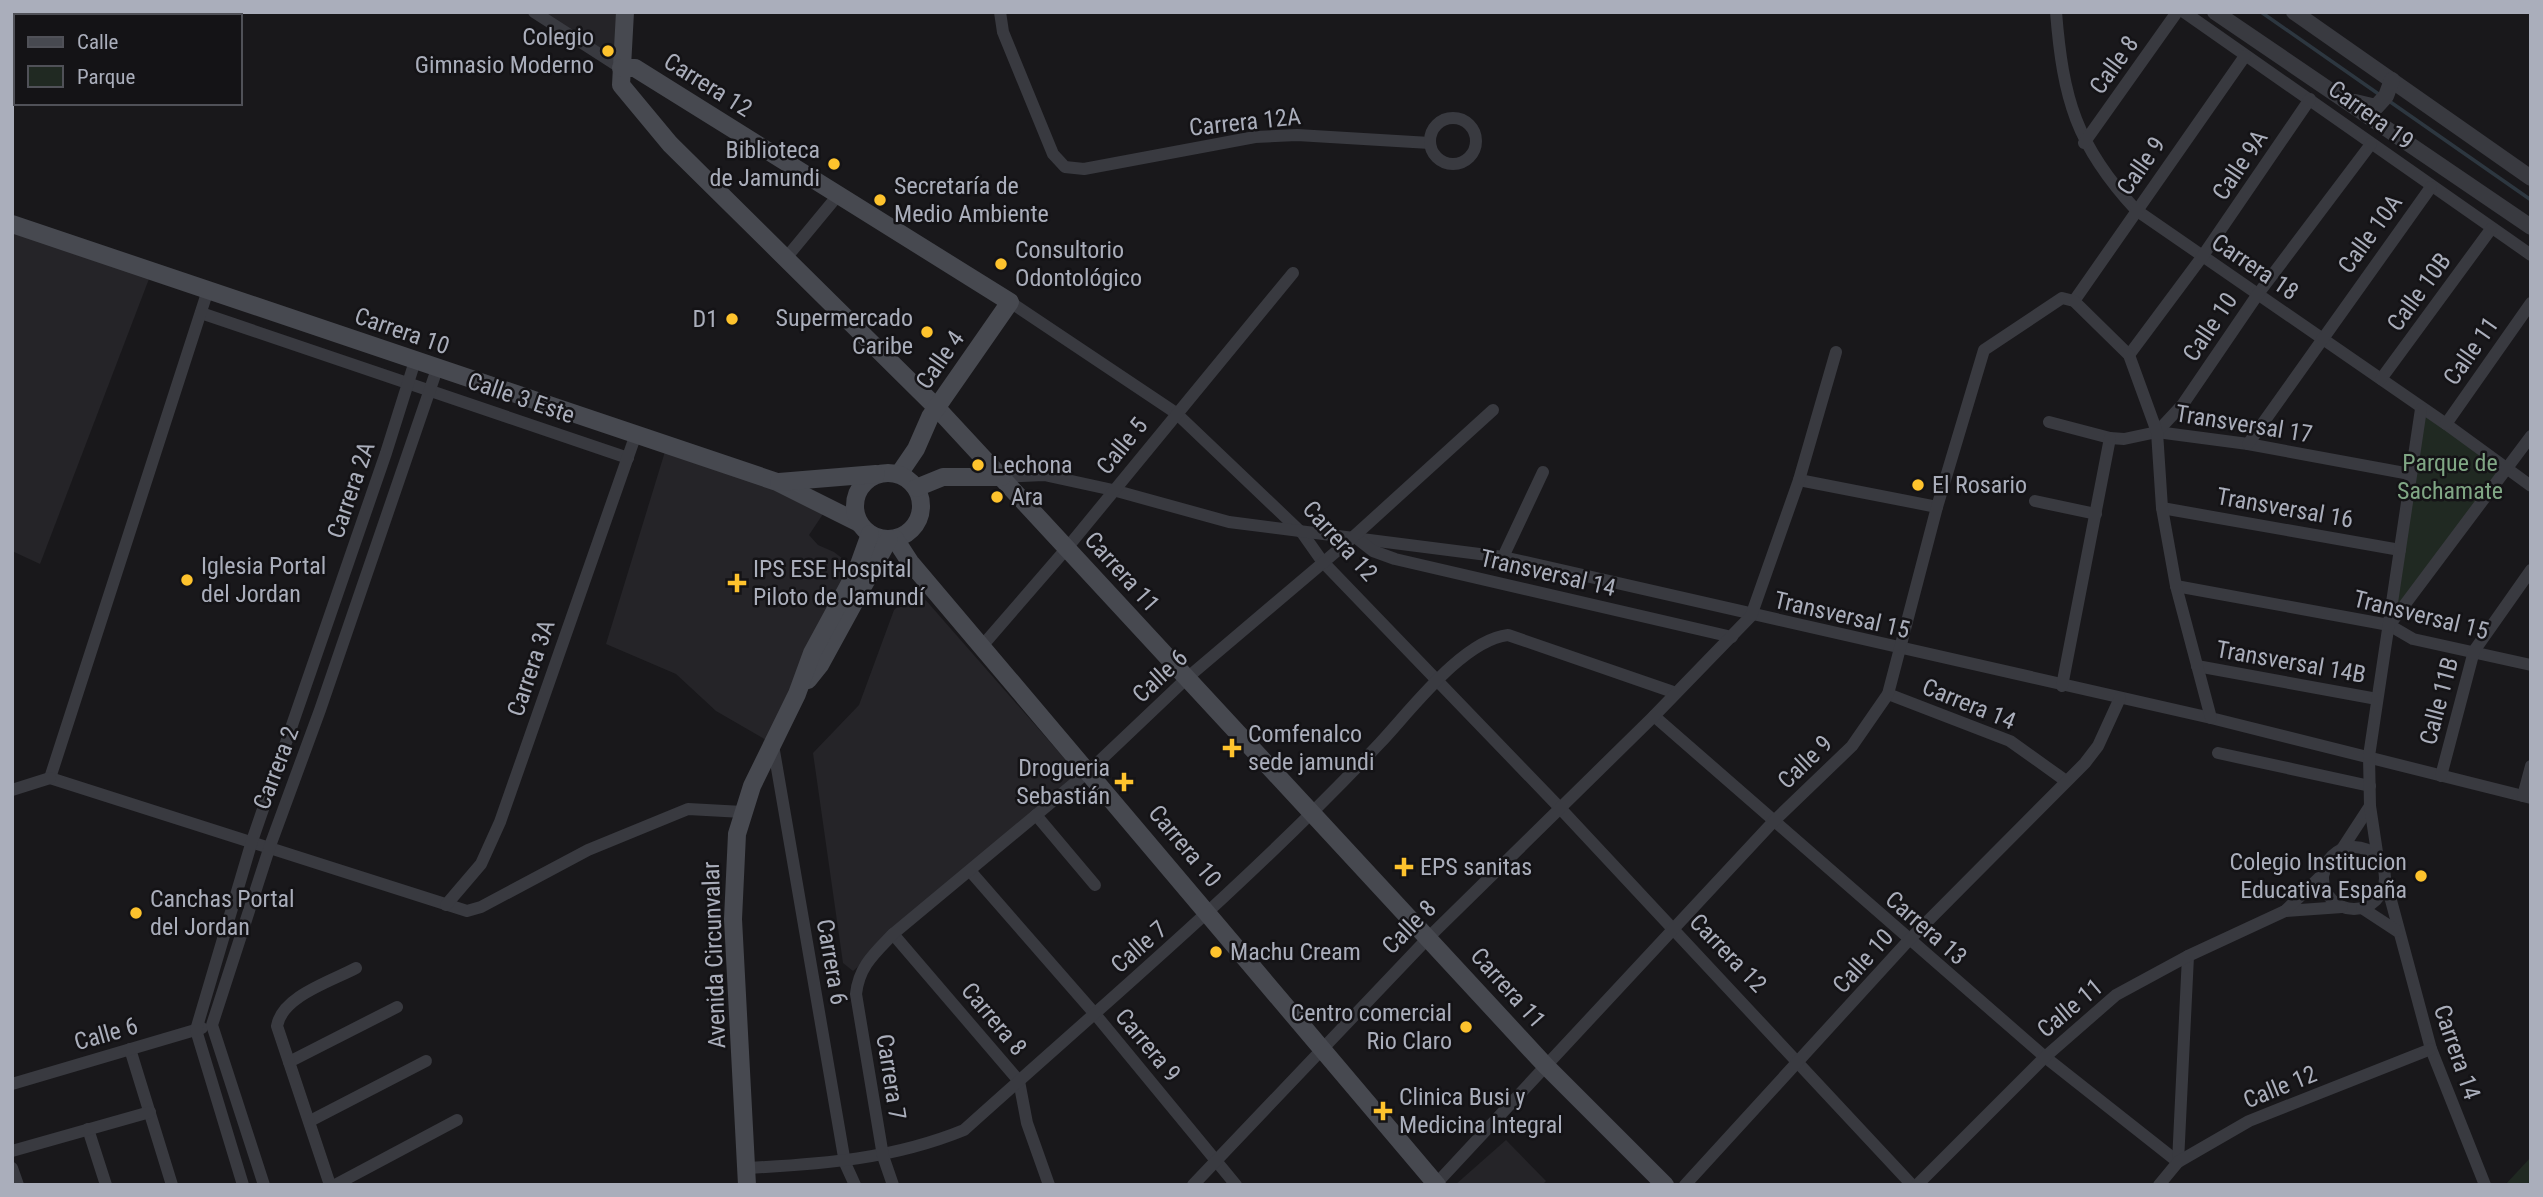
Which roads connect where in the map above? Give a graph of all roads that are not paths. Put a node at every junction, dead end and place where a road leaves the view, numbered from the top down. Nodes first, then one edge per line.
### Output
1 (534, 12) edge
2 (625, 12) edge
3 (1000, 12) edge
4 (2056, 12) edge
5 (2177, 12) edge
6 (2184, 12) edge
7 (2215, 12) edge
8 (2294, 12) edge
9 (2245, 55) junction
10 (621, 68) junction
11 (2390, 85) junction
12 (2341, 96) junction
13 (2310, 99) junction
14 (1430, 143) dead end
15 (2084, 143) junction
16 (2371, 144) junction
17 (2531, 178) edge
18 (2431, 187) junction
19 (839, 194) junction
20 (2136, 210) junction
21 (12, 224) edge
22 (2531, 227) edge
23 (2491, 229) junction
24 (2531, 255) edge
25 (2202, 257) junction
26 (786, 258) junction
27 (1293, 273) dead end
28 (208, 290) junction
29 (2258, 294) junction
30 (2068, 299) junction
31 (1010, 302) junction
32 (2531, 303) edge
33 (201, 313) junction
34 (2322, 337) junction
35 (1836, 352) dead end
36 (2129, 355) junction
37 (415, 361) junction
38 (437, 369) junction
39 (2381, 379) junction
40 (408, 381) junction
41 (431, 388) junction
42 (936, 407) junction
43 (2421, 409) junction
44 (1493, 410) dead end
45 (1176, 413) junction
46 (2049, 422) dead end
47 (2446, 424) junction
48 (636, 434) junction
49 (2151, 434) junction
50 (2531, 436) edge
51 (2110, 438) junction
52 (2248, 444) junction
53 (628, 458) junction
54 (2506, 470) junction
55 (1543, 472) dead end
56 (876, 474) junction
57 (2410, 474) junction
58 (1002, 477) junction
59 (908, 480) junction
60 (1800, 480) junction
61 (777, 482) junction
62 (2531, 486) edge
63 (1113, 490) junction
64 (2035, 500) dead end
65 (1937, 507) junction
66 (2162, 508) junction
67 (2096, 514) junction
68 (865, 529) junction
69 (1303, 534) junction
70 (892, 539) junction
71 (1355, 539) junction
72 (1068, 548) junction
73 (2400, 550) junction
74 (1503, 558) junction
75 (1322, 561) junction
76 (2531, 570) edge
77 (2176, 586) junction
78 (849, 598) junction
79 (1751, 616) junction
80 (2389, 625) junction
81 (1732, 637) junction
82 (983, 645) junction
83 (1898, 649) junction
84 (2474, 651) junction
85 (2531, 664) edge
86 (2197, 666) junction
87 (1187, 678) junction
88 (1438, 681) junction
89 (2062, 685) junction
90 (1676, 693) junction
91 (1888, 694) junction
92 (2120, 698) junction
93 (2377, 699) junction
94 (1654, 716) junction
95 (2211, 718) junction
96 (773, 744) junction
97 (2218, 753) dead end
98 (2369, 756) junction
99 (2531, 766) edge
100 (1090, 771) junction
101 (2441, 776) junction
102 (50, 778) junction
103 (2066, 781) junction
104 (2370, 786) junction
105 (12, 790) edge
106 (2527, 797) edge
107 (2370, 806) junction
108 (1559, 807) junction
109 (743, 812) junction
110 (1036, 815) junction
111 (1312, 815) junction
112 (1773, 822) junction
113 (252, 841) junction
114 (270, 846) junction
115 (2342, 849) junction
116 (2378, 859) junction
117 (971, 872) junction
118 (2323, 873) junction
119 (2385, 878) junction
120 (1096, 885) dead end
121 (446, 905) junction
122 (2342, 907) junction
123 (2362, 908) junction
124 (2285, 911) junction
125 (1209, 913) junction
126 (1671, 930) junction
127 (2397, 931) junction
128 (894, 934) junction
129 (1429, 937) junction
130 (1908, 941) junction
131 (2188, 956) junction
132 (356, 968) dead end
133 (858, 974) joint
134 (397, 1007) dead end
135 (1095, 1014) junction
136 (212, 1025) junction
137 (196, 1030) junction
138 (1322, 1046) junction
139 (130, 1049) junction
140 (2431, 1049) junction
141 (2045, 1057) junction
142 (426, 1061) dead end
143 (289, 1062) junction
144 (1800, 1063) junction
145 (1546, 1066) junction
146 (1019, 1081) junction
147 (12, 1084) edge
148 (150, 1112) junction
149 (457, 1120) dead end
150 (310, 1121) junction
151 (88, 1129) junction
152 (12, 1151) edge
153 (883, 1156) junction
154 (1216, 1160) junction
155 (2178, 1162) junction
156 (845, 1163) junction
157 (12, 1168) edge
158 (747, 1177) edge
159 (1436, 1184) edge
160 (18, 1185) edge
161 (106, 1185) edge
162 (172, 1185) edge
163 (243, 1185) edge
164 (264, 1185) edge
165 (332, 1185) edge
166 (855, 1185) edge
167 (893, 1185) edge
168 (1049, 1185) edge
169 (1193, 1185) edge
170 (1236, 1185) edge
171 (1665, 1185) edge
172 (1685, 1185) edge
173 (1915, 1185) edge
174 (2159, 1185) edge
175 (2485, 1185) edge

1 - 10 street
2 - 10 main road
3 - 14 street, Carrera 12A
4 - 15 street, Carrera 18
5 - 15 street, Calle 8
6 - 9 street, Carrera 19
7 - 12 street, Carrera 19
8 - 11 street, Carrera 19
9 - 13 street, Carrera 19
9 - 20 street, Calle 9
10 - 19 main road, Carrera 12
10 - 26 main road, Carrera 11
11 - 12 street
11 - 17 street, Carrera 19
12 - 22 street, Carrera 19
13 - 16 street, Carrera 19
13 - 25 street, Calle 9A
15 - 20 street, Carrera 18
16 - 18 street, Carrera 19
16 - 29 street, Calle 10
18 - 23 street, Carrera 19
18 - 34 street, Calle 10A
19 - 26 street
19 - 31 main road, Carrera 12
20 - 25 street, Carrera 18
20 - 30 street, Calle 9
21 - 28 main road, Carrera 10
23 - 24 street, Carrera 19
23 - 39 street, Calle 10B
25 - 29 street, Carrera 18
25 - 36 street, Calle 9A
26 - 42 main road, Carrera 11
27 - 45 street, Calle 5
28 - 33 street
28 - 37 main road, Carrera 10
29 - 34 street, Carrera 18
29 - 49 street, Calle 10
30 - 36 street, Transversal 17
30 - 65 street, Calle 9
31 - 42 main road, Calle 4
31 - 45 street, Carrera 12
32 - 47 street, Calle 11
33 - 40 street, Calle 3 Este
33 - 102 street
34 - 39 street, Carrera 18
34 - 52 street, Calle 10A
35 - 60 street
36 - 49 street, Transversal 17
37 - 38 main road, Carrera 10
37 - 40 street, Carrera 2A
38 - 41 street, Carrera 2
38 - 48 main road, Carrera 10
39 - 43 street, Carrera 18
40 - 41 street, Calle 3 Este
40 - 113 street, Carrera 2A
41 - 53 street, Calle 3 Este
41 - 114 street, Carrera 2
42 - 58 main road, Carrera 11
42 - 59 main road, Calle 4
43 - 47 street, Carrera 18
43 - 57 street
44 - 71 street, Calle 6
45 - 63 street, Calle 5
45 - 69 street, Carrera 12
46 - 51 street
47 - 54 street, Carrera 18
48 - 53 street, Carrera 3A
48 - 61 main road, Carrera 10
49 - 51 street
49 - 52 street, Transversal 17
49 - 66 street
50 - 54 street
51 - 67 street
52 - 57 street, Transversal 17
53 - 121 street, Carrera 3A
54 - 62 street, Carrera 18
54 - 80 street
55 - 74 street
56 - 59 main road
56 - 61 main road, Carrera 10
56 - 68 main road
57 - 73 street
58 - 59 main road
58 - 63 street
58 - 72 main road, Carrera 11
59 - 70 main road
60 - 65 street
60 - 79 street
61 - 68 main road, Carrera 10
63 - 69 street
63 - 72 street, Calle 5
64 - 67 street
65 - 83 street, Calle 9
66 - 73 street, Transversal 16
66 - 77 street
67 - 89 street
68 - 70 main road
68 - 78 main road, Avenida Circunvalar
69 - 71 street, Transversal 15
69 - 75 street, Carrera 12
70 - 78 main road, Avenida Circunvalar
70 - 82 main road, Carrera 10
71 - 74 street, Transversal 15
71 - 75 street, Calle 6
71 - 81 street, Transversal 14
72 - 82 street, Calle 5
72 - 87 main road, Carrera 11
73 - 80 street
74 - 79 street, Transversal 15
75 - 87 street, Calle 6
75 - 88 street, Carrera 12
76 - 84 street, Calle 11B
77 - 80 street, Transversal 15
77 - 86 street
78 - 96 main road, Avenida Circunvalar
79 - 81 street, Calle 8
79 - 83 street, Transversal 15
80 - 84 street, Transversal 15
80 - 93 street
81 - 90 street, Calle 8
82 - 100 main road, Carrera 10
83 - 89 street, Transversal 15
83 - 91 street, Calle 9
84 - 85 street, Transversal 15
84 - 101 street, Calle 11B
86 - 93 street, Transversal 14B
86 - 95 street
87 - 100 street, Calle 6
87 - 111 main road, Carrera 11
88 - 90 street, Calle 7
88 - 108 street, Carrera 12
88 - 111 street, Calle 7
89 - 92 street, Transversal 15
90 - 94 street, Calle 8
91 - 103 street, Carrera 14
91 - 112 street, Calle 9
92 - 95 street, Transversal 15
92 - 103 street, Calle 10
93 - 98 street
94 - 108 street, Calle 8
94 - 112 street, Carrera 13
95 - 98 street, Transversal 15
96 - 109 main road, Avenida Circunvalar
96 - 156 street, Carrera 6
97 - 104 street
98 - 101 street
98 - 104 street
99 - 106 street
100 - 110 street, Calle 6
100 - 125 main road, Carrera 10
101 - 106 street
102 - 105 street
102 - 113 street
103 - 130 street, Calle 10
104 - 107 street
107 - 115 street
107 - 116 street
108 - 126 street, Carrera 12
108 - 129 street, Calle 8
109 - 121 street
109 - 158 main road, Avenida Circunvalar
110 - 117 street, Calle 6
110 - 120 street
111 - 125 street, Calle 7
111 - 129 main road, Carrera 11
112 - 126 street, Calle 9
112 - 130 street, Carrera 13
113 - 114 street
113 - 137 street, Carrera 2A
114 - 121 street
114 - 136 street, Carrera 2
115 - 116 street
115 - 118 street
116 - 119 street
117 - 128 street, Calle 6
117 - 135 street, Carrera 9
118 - 122 street
118 - 124 street, Calle 11
119 - 123 street
119 - 127 street, Carrera 14
122 - 123 street
122 - 124 street, Calle 11
123 - 127 street
124 - 131 street, Calle 11
125 - 135 street, Calle 7
125 - 138 main road, Carrera 10
126 - 144 street, Carrera 12
126 - 145 street, Calle 9
127 - 140 street, Carrera 14
128 - 133 street, Calle 6
128 - 146 street, Carrera 8
129 - 138 street, Calle 8
129 - 145 main road, Carrera 11
130 - 141 street, Carrera 13
130 - 144 street, Calle 10
131 - 141 street, Calle 11
131 - 155 street
132 - 143 street
133 - 153 street, Carrera 7
134 - 143 street
135 - 146 street, Calle 7
135 - 154 street, Carrera 9
136 - 137 street, Calle 6
136 - 164 street
137 - 139 street, Calle 6
137 - 163 street
138 - 154 street, Calle 8
138 - 159 main road, Carrera 10
139 - 147 street, Calle 6
139 - 148 street
140 - 155 street, Calle 12
140 - 175 street, Carrera 14
141 - 155 street, Carrera 13
141 - 173 street, Calle 11
142 - 150 street
143 - 150 street
144 - 172 street, Calle 10
144 - 173 street, Carrera 12
145 - 159 street, Calle 9
145 - 171 main road, Carrera 11
146 - 153 street, Calle 7
146 - 168 street, Carrera 8
148 - 151 street
148 - 162 street
149 - 165 street
150 - 165 street
151 - 152 street
151 - 161 street
153 - 156 street, Calle 7
153 - 167 street, Carrera 7
154 - 169 street, Calle 8
154 - 170 street, Carrera 9
155 - 174 street, Calle 12
156 - 158 street, Calle 7
156 - 166 street, Carrera 6
157 - 160 street

